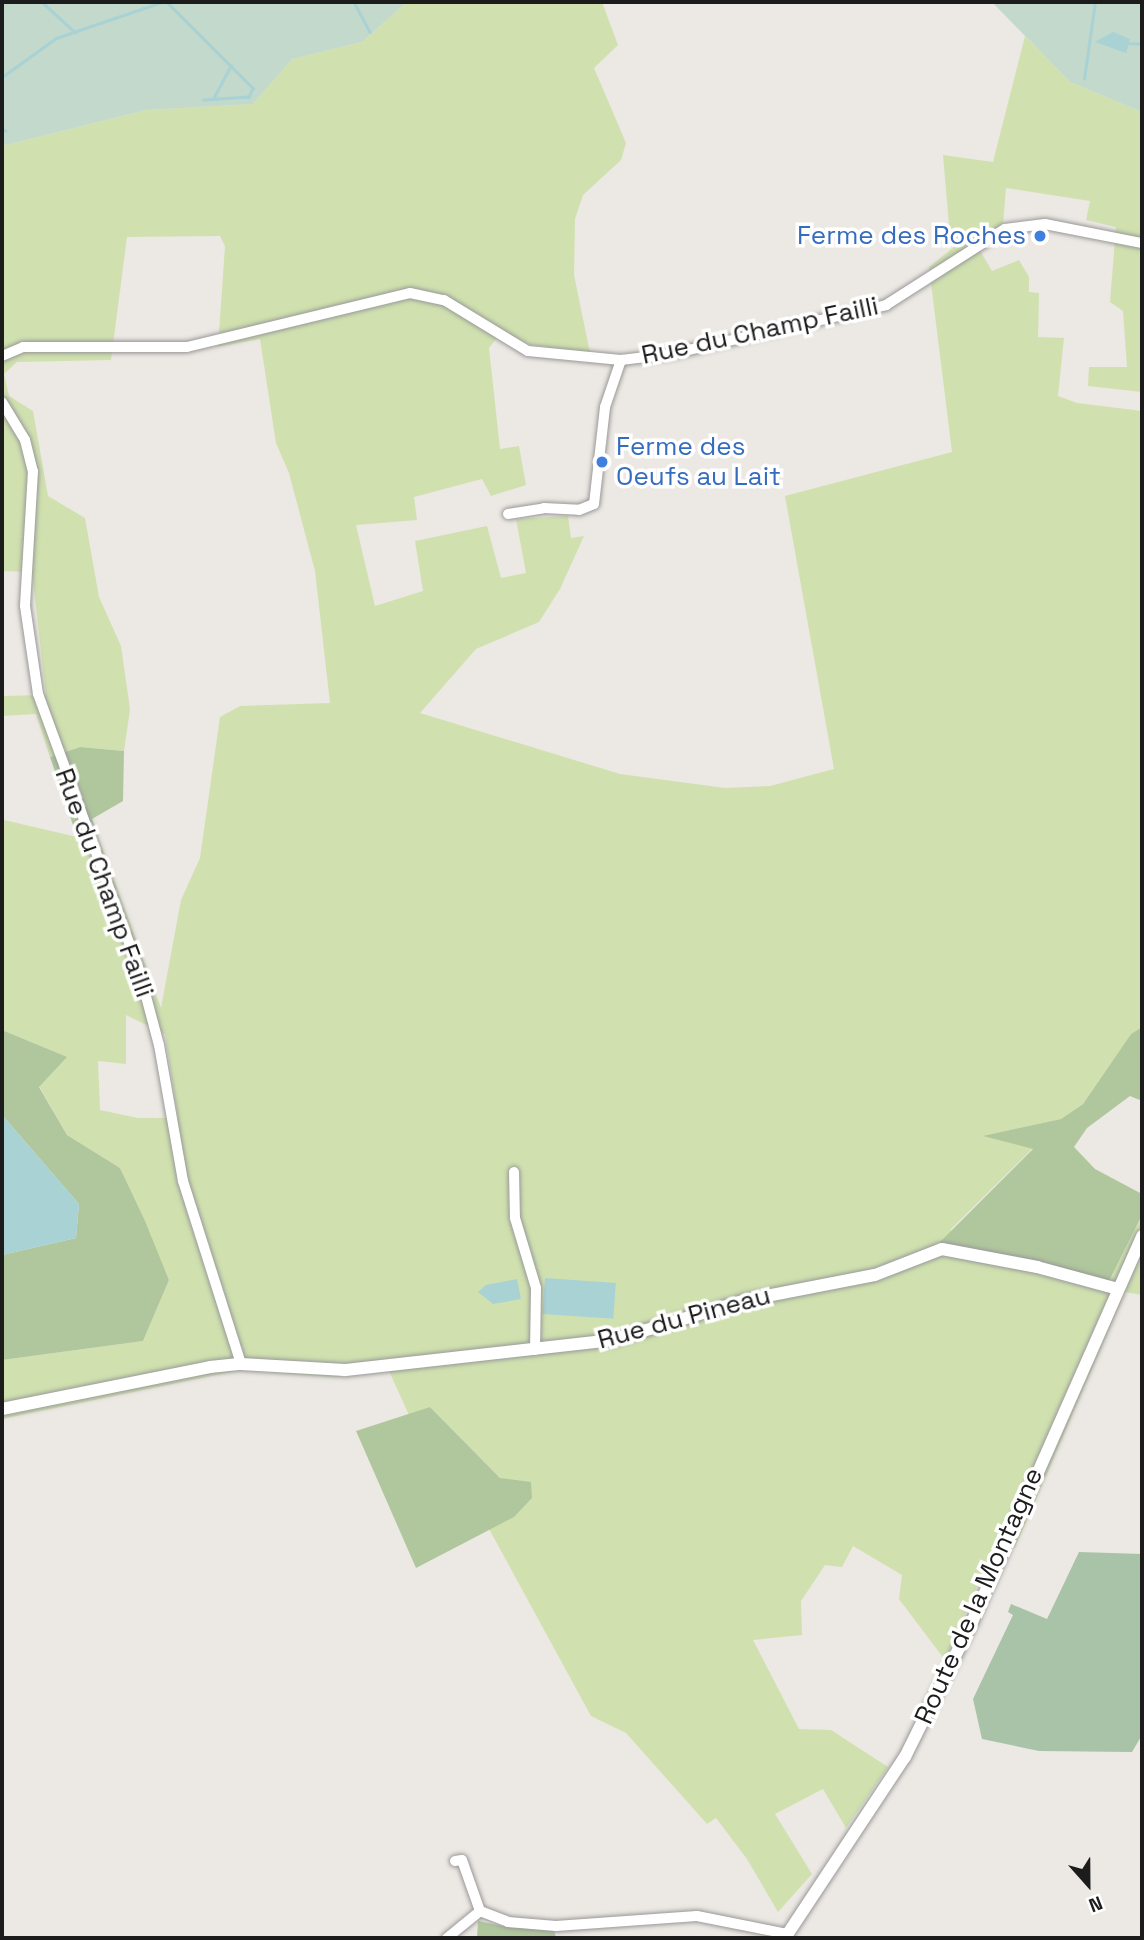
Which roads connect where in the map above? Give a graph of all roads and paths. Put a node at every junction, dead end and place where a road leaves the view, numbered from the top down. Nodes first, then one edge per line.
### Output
1 (1142, 243) edge
2 (2, 356) edge
3 (621, 360) junction
4 (2, 402) edge
5 (508, 514) dead end
6 (514, 1172) dead end
7 (1142, 1236) edge
8 (1118, 1289) junction
9 (535, 1350) junction
10 (240, 1364) junction
11 (2, 1409) edge
12 (455, 1861) dead end
13 (480, 1911) junction
14 (786, 1936) edge
15 (447, 1938) edge

1 - 3 street, Rue du Champ Failli
2 - 3 street, Rue du Champ Failli
3 - 5 street
4 - 10 street, Rue du Champ Failli
6 - 9 street
7 - 8 street, Route de la Montagne
8 - 9 street, Rue du Pineau
8 - 14 street, Route de la Montagne
9 - 10 street, Rue du Pineau
10 - 11 street, Rue du Pineau
12 - 13 street
13 - 14 street
13 - 15 street

